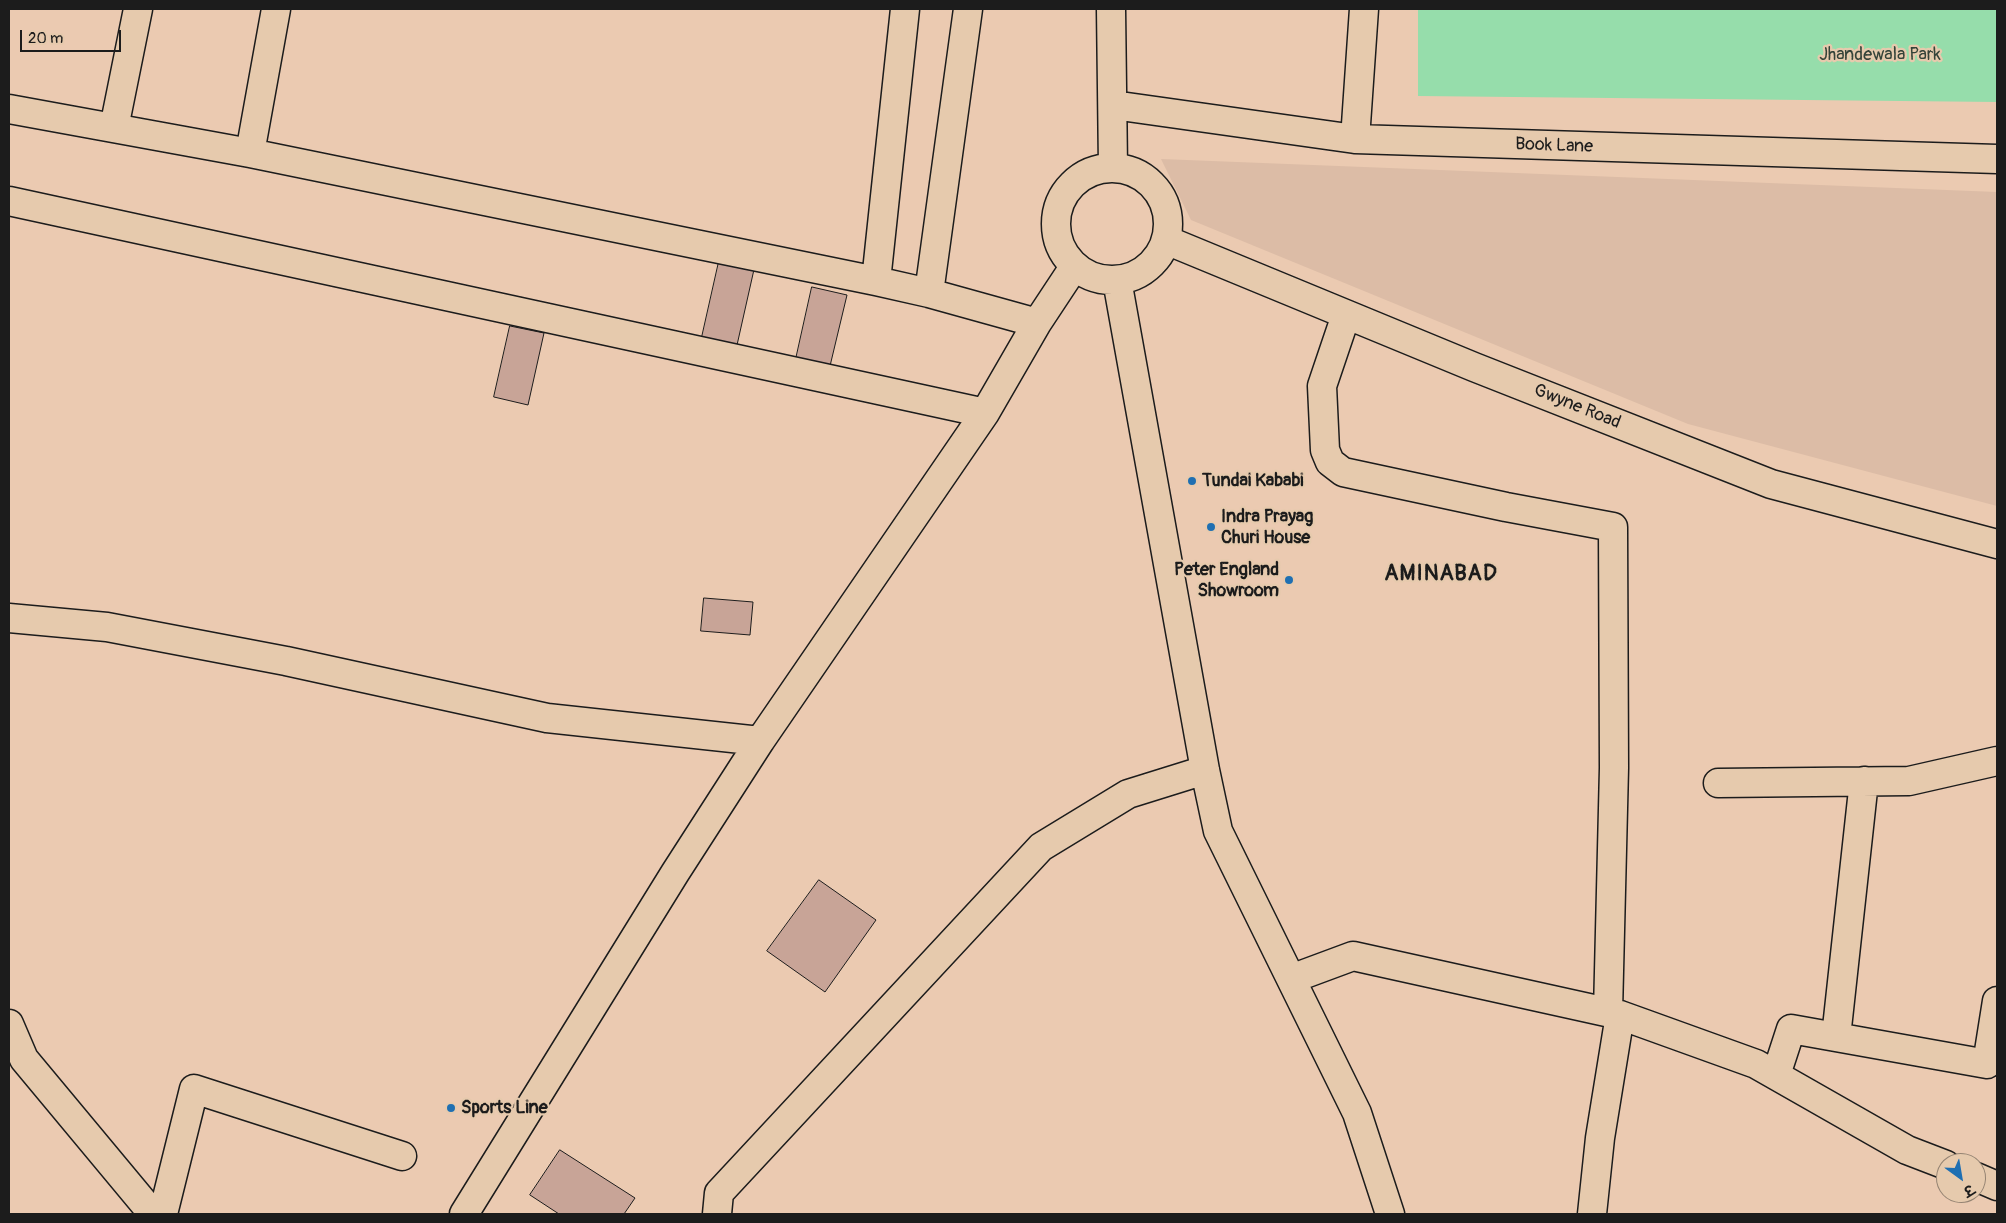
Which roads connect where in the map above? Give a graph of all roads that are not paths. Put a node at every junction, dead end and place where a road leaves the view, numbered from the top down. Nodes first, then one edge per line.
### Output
1 (138, 9) edge
2 (276, 9) edge
3 (905, 9) edge
4 (968, 9) edge
5 (1111, 9) edge
6 (1364, 9) edge
7 (1113, 105) junction
8 (9, 109) edge
9 (114, 128) junction
10 (1355, 139) junction
11 (250, 153) junction
12 (1997, 160) edge
13 (1113, 168) junction
14 (9, 201) edge
15 (1166, 240) junction
16 (1074, 267) junction
17 (1117, 280) junction
18 (876, 282) junction
19 (929, 293) junction
20 (1346, 315) junction
21 (1038, 323) junction
22 (985, 413) junction
23 (1997, 544) edge
24 (9, 618) edge
25 (760, 741) junction
26 (1997, 761) edge
27 (1205, 770) junction
28 (1864, 781) junction
29 (1718, 784) dead end
30 (1291, 979) junction
31 (1997, 1001) edge
32 (1614, 1013) junction
33 (9, 1024) edge
34 (1836, 1038) junction
35 (1776, 1075) junction
36 (402, 1156) dead end
37 (1936, 1161) edge
38 (153, 1214) edge
39 (164, 1214) edge
40 (464, 1214) edge
41 (717, 1214) edge
42 (1390, 1214) edge
43 (1592, 1214) edge

1 - 9 street
2 - 11 street
3 - 18 street
4 - 19 street
5 - 7 street
6 - 10 street
7 - 10 street, Book Lane
7 - 13 street
8 - 9 street
9 - 11 street
10 - 12 street, Book Lane
11 - 18 street
13 - 15 street
13 - 16 street
14 - 22 street
15 - 17 street
15 - 20 street, Gwyne Road
16 - 17 street
16 - 21 street
17 - 27 street
18 - 19 street
19 - 21 street
20 - 23 street, Gwyne Road
20 - 32 street
21 - 22 street
22 - 25 street
24 - 25 street
25 - 40 street
26 - 28 street
27 - 30 street
27 - 41 street
28 - 29 street
28 - 34 street
30 - 32 street
30 - 42 street
31 - 34 street
32 - 35 street
32 - 43 street
33 - 38 street
34 - 35 street
35 - 37 street
36 - 39 street

